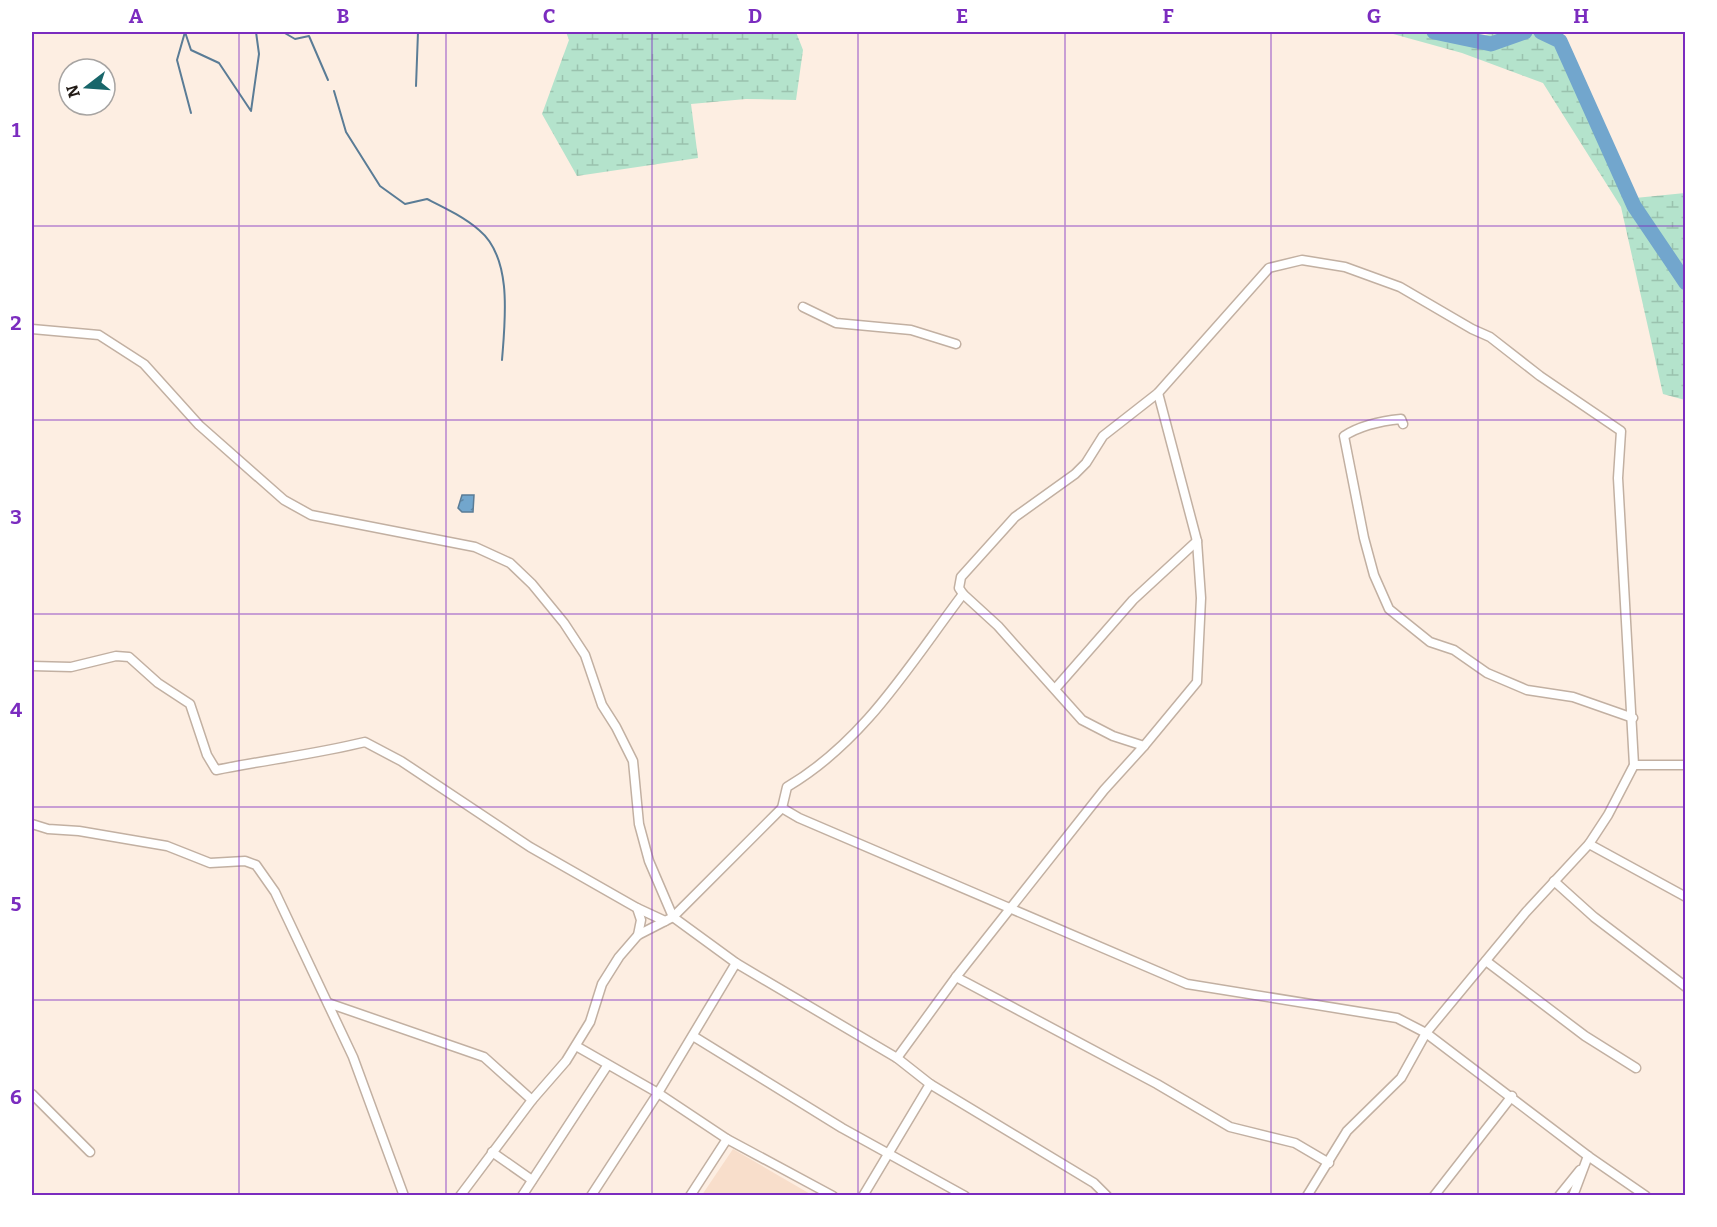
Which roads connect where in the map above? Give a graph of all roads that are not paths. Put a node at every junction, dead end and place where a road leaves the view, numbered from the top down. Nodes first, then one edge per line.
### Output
1 (803, 307) dead end
2 (32, 329) edge
3 (956, 344) dead end
4 (1158, 393) junction
5 (1403, 424) dead end
6 (1197, 542) junction
7 (963, 594) junction
8 (32, 666) edge
9 (1055, 689) junction
10 (1633, 718) junction
11 (1144, 746) junction
12 (1634, 765) junction
13 (1685, 765) edge
14 (782, 808) junction
15 (32, 824) edge
16 (1589, 844) junction
17 (1554, 881) junction
18 (1686, 897) edge
19 (637, 909) junction
20 (1011, 910) junction
21 (669, 919) junction
22 (638, 935) junction
23 (1486, 961) junction
24 (736, 963) junction
25 (956, 977) junction
26 (1686, 987) edge
27 (328, 1003) junction
28 (1426, 1033) junction
29 (693, 1036) junction
30 (576, 1046) junction
31 (897, 1058) junction
32 (607, 1066) junction
33 (1636, 1068) dead end
34 (930, 1084) junction
35 (658, 1093) junction
36 (32, 1094) edge
37 (1512, 1096) junction
38 (532, 1100) junction
39 (727, 1139) junction
40 (90, 1152) dead end
41 (492, 1152) junction
42 (888, 1155) junction
43 (1587, 1159) junction
44 (1329, 1163) junction
45 (531, 1180) junction
46 (404, 1196) edge
47 (459, 1196) edge
48 (522, 1196) edge
49 (591, 1196) edge
50 (690, 1196) edge
51 (833, 1196) edge
52 (863, 1196) edge
53 (965, 1196) edge
54 (1107, 1196) edge
55 (1307, 1196) edge
56 (1434, 1196) edge
57 (1559, 1196) edge
58 (1573, 1196) edge
59 (1646, 1196) edge

1 - 3 street
2 - 21 street
4 - 6 street
4 - 7 street
4 - 10 street
5 - 10 street
6 - 9 street
6 - 11 street
7 - 9 street
7 - 14 street
8 - 19 street
9 - 11 street
10 - 12 street
11 - 20 street
12 - 13 street
12 - 16 street
14 - 20 street
14 - 21 street
15 - 27 street
16 - 17 street
16 - 18 street
17 - 23 street
17 - 26 street
19 - 21 street
19 - 22 street
20 - 25 street
20 - 28 street
21 - 22 street
21 - 24 street
22 - 30 street
23 - 28 street
23 - 33 street
24 - 29 street
24 - 31 street
25 - 31 street
25 - 44 street
27 - 38 street
27 - 46 street
28 - 37 street
28 - 44 street
29 - 35 street
29 - 42 street
30 - 32 street
30 - 38 street
31 - 34 street
32 - 35 street
32 - 45 street
34 - 42 street
34 - 54 street
35 - 39 street
35 - 49 street
36 - 40 street
37 - 43 street
37 - 56 street
38 - 41 street
39 - 50 street
39 - 51 street
41 - 45 street
41 - 47 street
42 - 52 street
42 - 53 street
43 - 57 street
43 - 58 street
43 - 59 street
44 - 55 street
45 - 48 street

